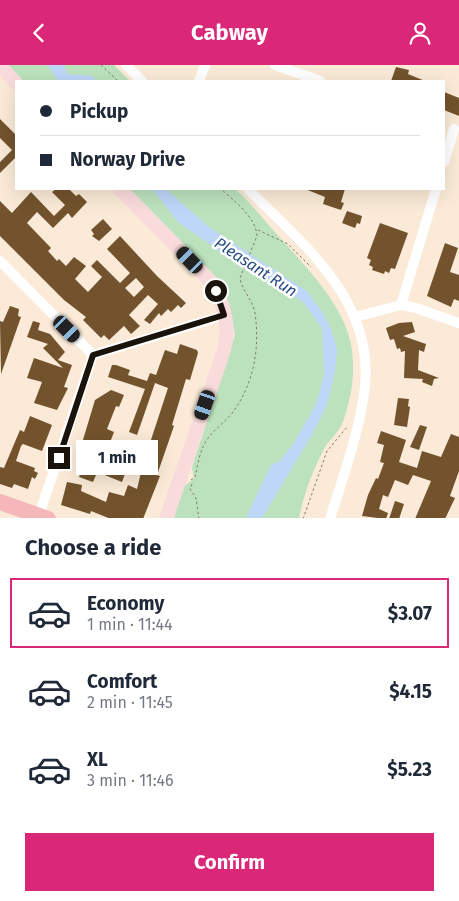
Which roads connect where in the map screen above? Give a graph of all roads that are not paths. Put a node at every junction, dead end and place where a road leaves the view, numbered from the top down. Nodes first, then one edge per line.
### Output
1 (126, 65) edge
2 (205, 65) edge
3 (276, 65) edge
4 (0, 67) edge
5 (141, 80) edge
6 (199, 80) edge
7 (317, 80) edge
8 (15, 82) edge
9 (452, 128) edge
10 (445, 159) edge
11 (121, 190) edge
12 (249, 190) edge
13 (436, 190) edge
14 (1, 265) edge
15 (401, 305) junction
16 (224, 315) junction
17 (355, 317) junction
18 (459, 323) edge
19 (93, 355) junction
20 (0, 502) edge
21 (44, 517) edge
22 (166, 518) edge
23 (330, 518) edge

1 - 5 street
2 - 6 street
3 - 7 street
4 - 8 main road
9 - 10 street
11 - 16 main road
12 - 17 street
13 - 15 street
14 - 19 street
15 - 17 street
15 - 18 street
16 - 19 street
16 - 22 main road
17 - 23 street
19 - 21 street
20 - 21 main road

